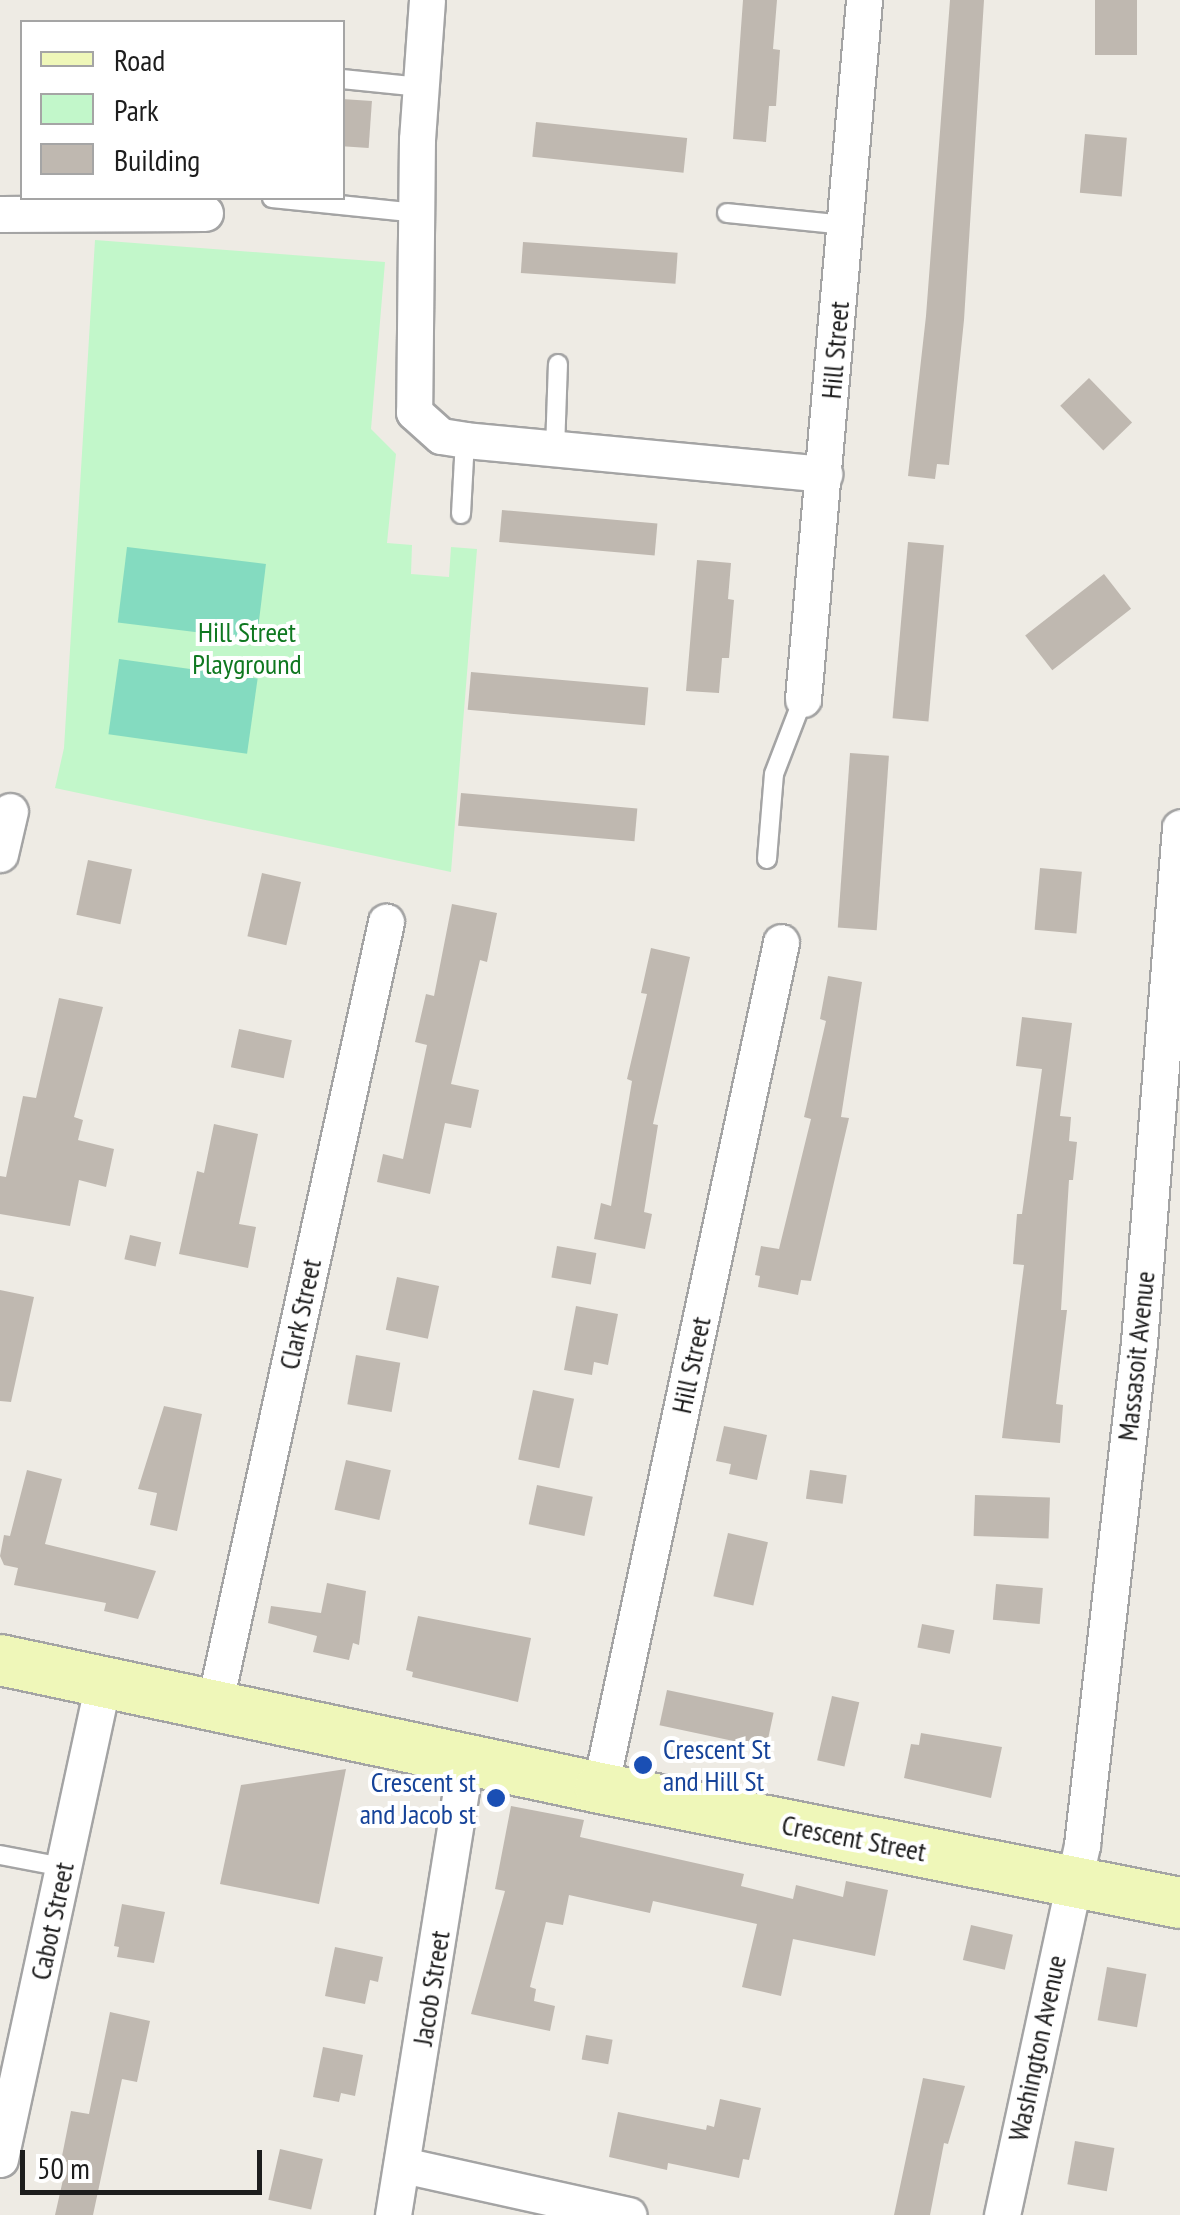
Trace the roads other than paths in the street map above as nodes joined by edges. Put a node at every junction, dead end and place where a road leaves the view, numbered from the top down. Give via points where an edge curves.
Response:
1 (427, 0) edge
2 (864, 0) edge
3 (345, 79) edge
4 (421, 87) junction
5 (291, 200) edge
6 (204, 213) dead end
7 (416, 213) junction
8 (0, 214) edge
9 (727, 214) dead end
10 (846, 225) junction
11 (558, 364) dead end
12 (465, 440) junction
13 (555, 449) junction
14 (824, 474) junction
15 (460, 514) dead end
16 (803, 699) joint
17 (10, 811) dead end
18 (1180, 828) edge
19 (0, 854) edge
20 (766, 859) dead end
21 (386, 922) dead end
22 (782, 942) dead end
23 (0, 1660) edge
24 (103, 1682) junction
25 (214, 1706) junction
26 (466, 1760) junction
27 (600, 1788) junction
28 (0, 1855) edge
29 (63, 1867) junction
30 (1073, 1882) junction
31 (1180, 1903) edge
32 (0, 2159) edge
33 (403, 2165) junction
34 (393, 2215) edge
35 (629, 2215) edge
36 (1002, 2215) edge

1 - 4 street
2 - 10 street, Hill Street
3 - 4 lane
4 - 7 street
5 - 7 lane
6 - 8 street
7 - 12 street via 414,412 442,436
9 - 10 lane
10 - 14 street, Hill Street
11 - 13 lane
12 - 13 street
12 - 15 lane
13 - 14 street
14 - 16 street, Hill Street
16 - 20 lane via 774,774
17 - 19 street
18 - 30 street, Massasoit Avenue via 1139,1342
21 - 25 street, Clark Street
22 - 27 street, Hill Street
23 - 24 main road, Crescent Street
24 - 25 main road, Crescent Street
24 - 29 street, Cabot Street
25 - 26 main road, Crescent Street
26 - 27 main road, Crescent Street
26 - 33 street, Jacob Street
27 - 30 main road, Crescent Street
28 - 29 lane
29 - 32 street, Cabot Street
30 - 31 main road, Crescent Street
30 - 36 street, Washington Avenue
33 - 34 street, Jacob Street
33 - 35 street

